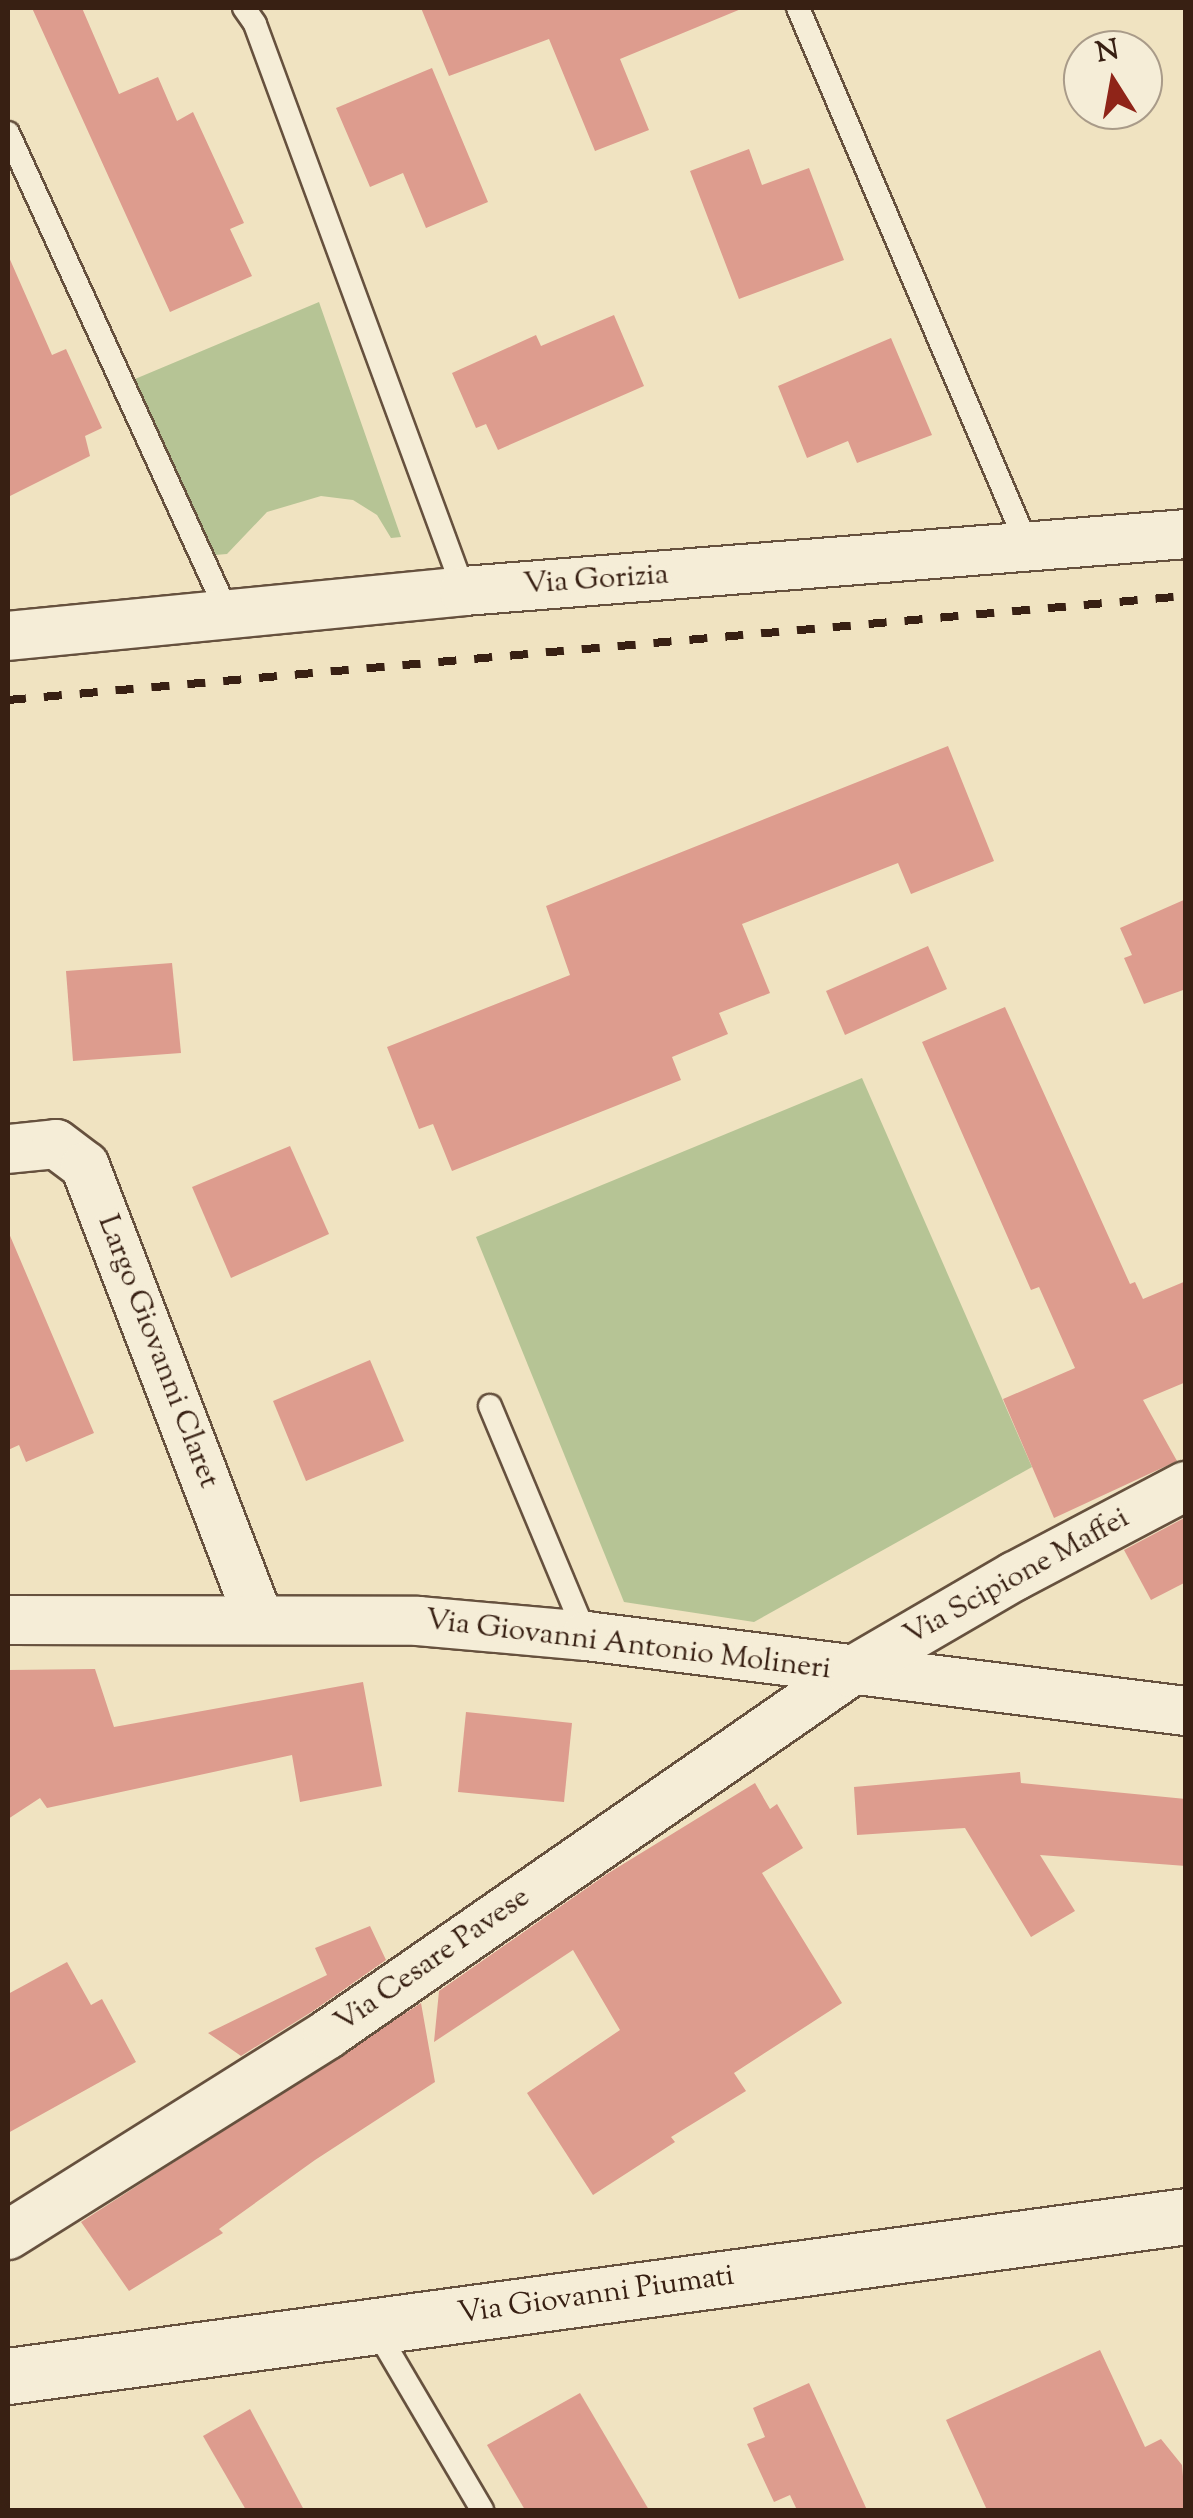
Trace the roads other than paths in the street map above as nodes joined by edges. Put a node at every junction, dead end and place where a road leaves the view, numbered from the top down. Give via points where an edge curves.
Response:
1 (244, 8) edge
2 (798, 8) edge
3 (8, 133) edge
4 (1186, 534) edge
5 (1028, 547) junction
6 (464, 591) junction
7 (228, 614) junction
8 (8, 636) edge
9 (8, 1149) edge
10 (490, 1406) dead end
11 (1186, 1486) edge
12 (259, 1618) junction
13 (8, 1620) edge
14 (586, 1636) junction
15 (850, 1672) junction
16 (1186, 1712) edge
17 (1186, 2216) edge
18 (8, 2235) edge
19 (374, 2328) junction
20 (8, 2376) edge
21 (482, 2510) edge

1 - 6 lane
2 - 5 lane
3 - 7 lane
4 - 5 street, Via Gorizia
5 - 6 street, Via Gorizia
6 - 7 street, Via Gorizia
7 - 8 street, Via Gorizia
9 - 12 street, Largo Giovanni Claret via 56,1144 85,1166
10 - 14 lane
11 - 15 street, Via Scipione Maffei
12 - 13 street, Via Giovanni Antonio Molineri
12 - 14 street, Via Giovanni Antonio Molineri via 418,1621
14 - 15 street, Via Giovanni Antonio Molineri
15 - 16 street, Via Giovanni Antonio Molineri
15 - 18 street, Via Cesare Pavese via 328,2034
17 - 19 street, Via Giovanni Piumati
19 - 20 street, Via Giovanni Piumati
19 - 21 lane

